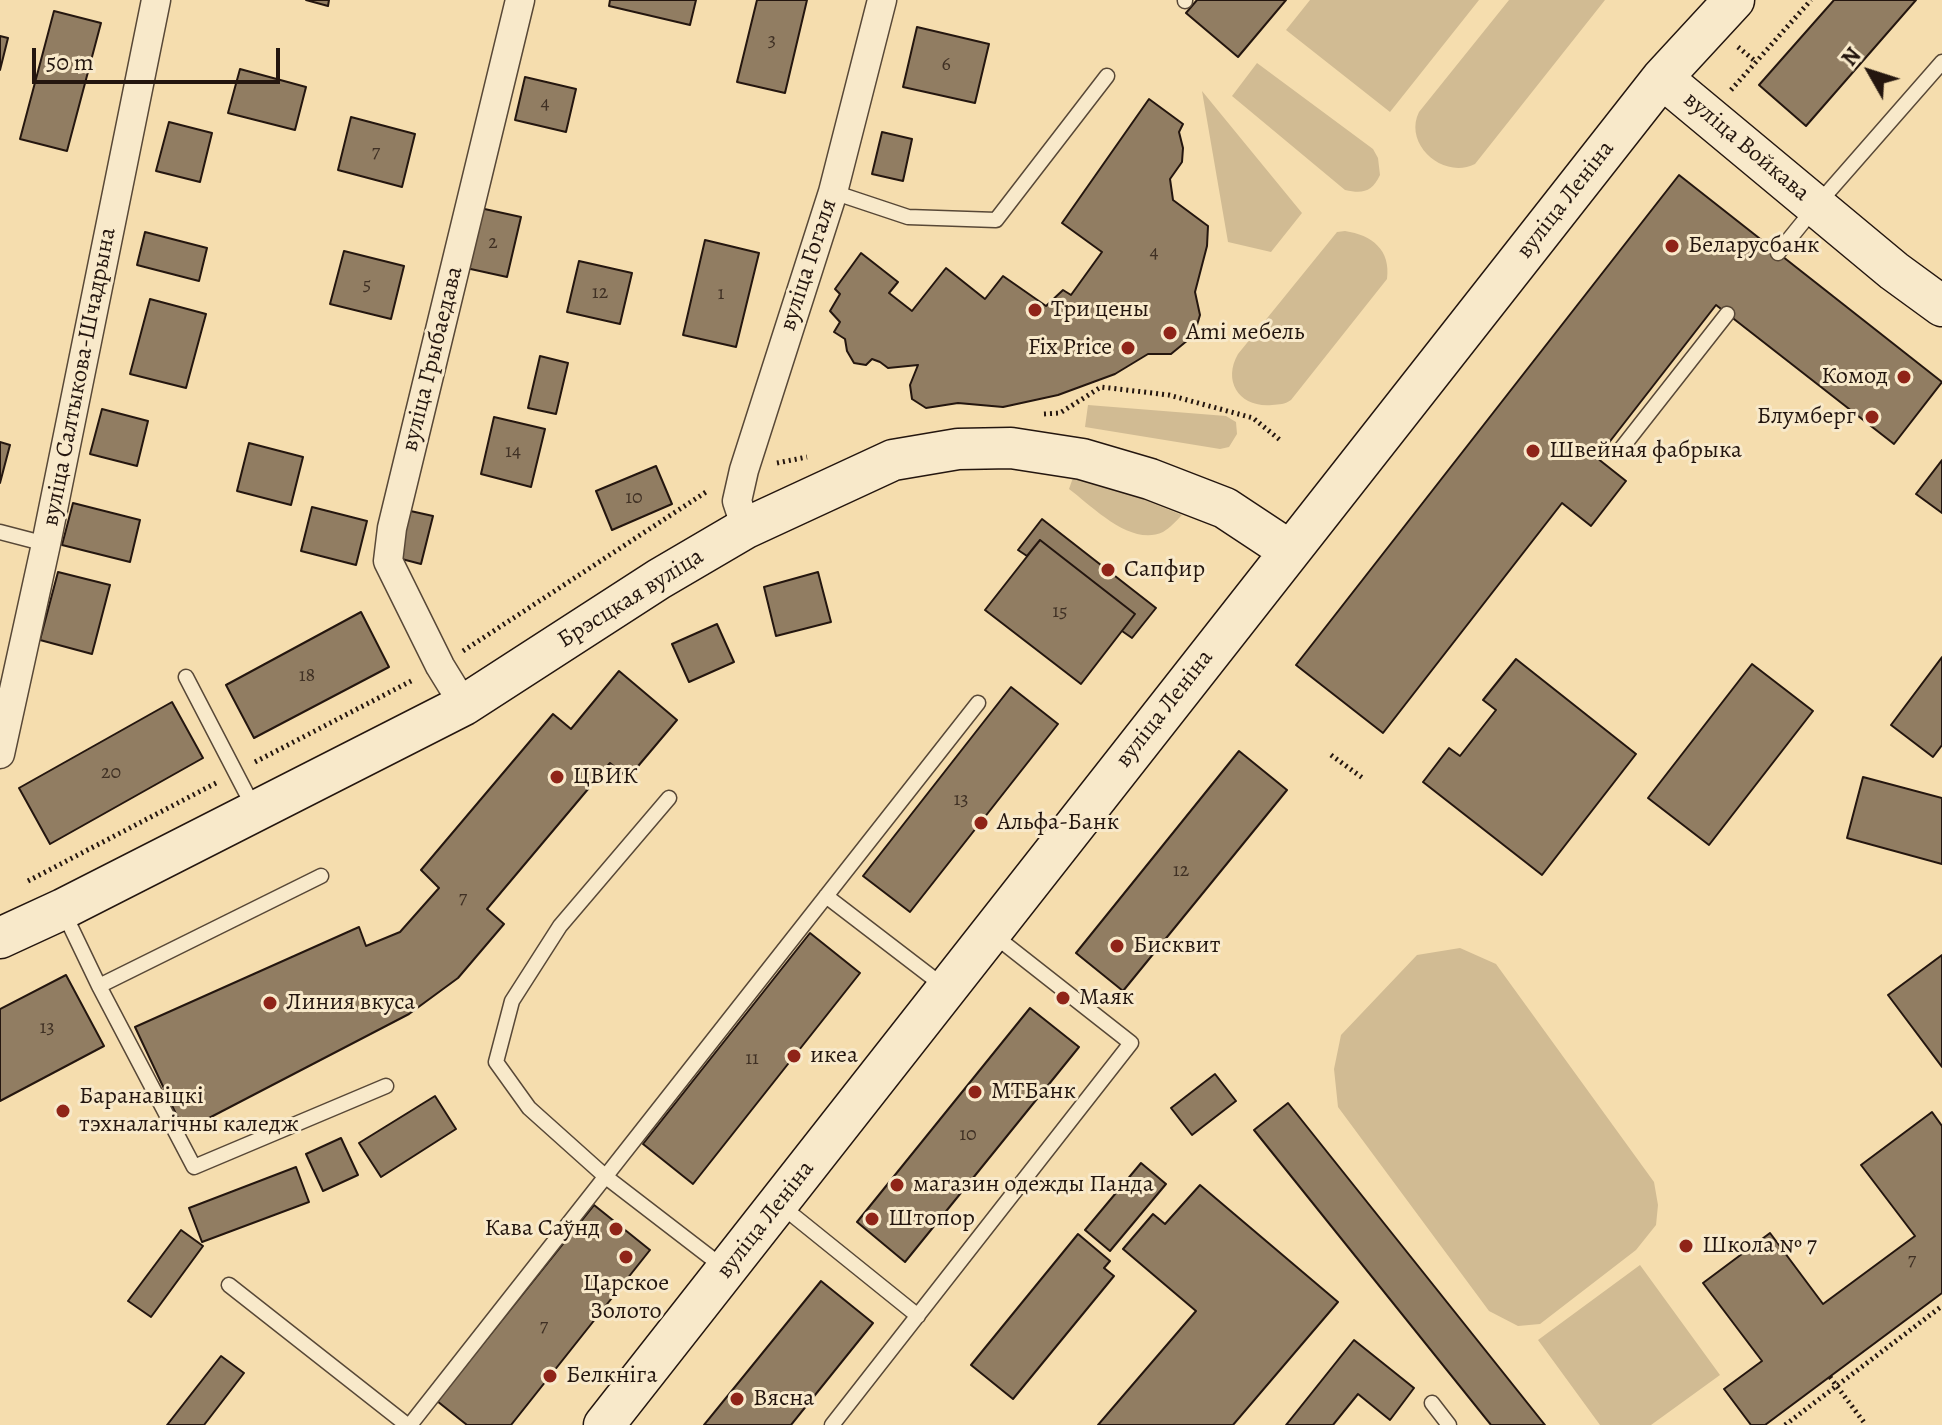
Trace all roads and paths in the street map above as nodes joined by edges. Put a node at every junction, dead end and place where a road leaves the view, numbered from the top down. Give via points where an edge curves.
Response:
1 (156, 0) edge
2 (520, 0) edge
3 (882, 0) edge
4 (1734, 0) edge
5 (1811, 0) edge
6 (1942, 62) edge
7 (1107, 76) dead end
8 (1662, 78) junction
9 (1743, 99) dead end
10 (833, 192) junction
11 (1816, 206) junction
12 (1778, 253) dead end
13 (1942, 306) edge
14 (1727, 314) dead end
15 (1621, 449) dead end
16 (746, 528) junction
17 (0, 532) edge
18 (46, 544) junction
19 (1290, 551) junction
20 (186, 677) dead end
21 (978, 703) dead end
22 (464, 705) junction
23 (0, 754) edge
24 (1331, 755) dead end
25 (1364, 779) dead end
26 (669, 798) dead end
27 (255, 811) junction
28 (321, 876) dead end
29 (826, 896) junction
30 (63, 909) junction
31 (991, 932) junction
32 (0, 938) edge
33 (99, 986) junction
34 (947, 989) junction
35 (386, 1086) dead end
36 (606, 1177) junction
37 (778, 1204) junction
38 (726, 1270) junction
39 (229, 1285) dead end
40 (1942, 1306) edge
41 (918, 1316) junction
42 (1830, 1377) dead end
43 (1837, 1386) junction
44 (1432, 1403) dead end
45 (408, 1425) edge
46 (604, 1425) edge
47 (832, 1425) edge
48 (1449, 1425) edge
49 (1785, 1425) edge
50 (1866, 1425) edge

1 - 18 street, вуліца Салтыкова-Шчадрына
2 - 22 street, вуліца Грыбаедава via 388,561
3 - 10 street, вуліца Гогаля
4 - 8 main road, вуліца Леніна
5 - 9 path via 1730,89
6 - 11 lane
7 - 10 lane via 996,220 908,217
8 - 11 main road, вуліца Войкава
8 - 19 main road, вуліца Леніна
10 - 16 street, вуліца Гогаля via 744,470 737,501
11 - 12 lane
11 - 13 main road, вуліца Войкава
14 - 15 lane
16 - 19 main road, Брэсцкая вуліца via 893,460 958,449 1011,448 1082,459 1150,479 1225,508
16 - 22 main road, Брэсцкая вуліца
17 - 18 lane
18 - 23 street, вуліца Салтыкова-Шчадрына
19 - 31 main road, вуліца Леніна
20 - 27 lane
21 - 29 lane
22 - 27 main road, Брэсцкая вуліца
24 - 25 path
26 - 36 lane via 560,926 512,1001 496,1062 529,1108
27 - 30 main road, Брэсцкая вуліца
28 - 33 lane
29 - 34 lane
29 - 36 lane
30 - 32 main road, Брэсцкая вуліца
30 - 33 lane
31 - 34 main road, вуліца Леніна
31 - 41 lane via 1131,1043
33 - 35 lane via 194,1167
34 - 37 main road, вуліца Леніна
36 - 38 lane
36 - 45 lane
37 - 38 main road, вуліца Леніна
37 - 41 lane
38 - 46 main road, вуліца Леніна
39 - 45 lane
40 - 43 path
41 - 47 lane
42 - 43 path
43 - 49 path
43 - 50 path
44 - 48 lane

